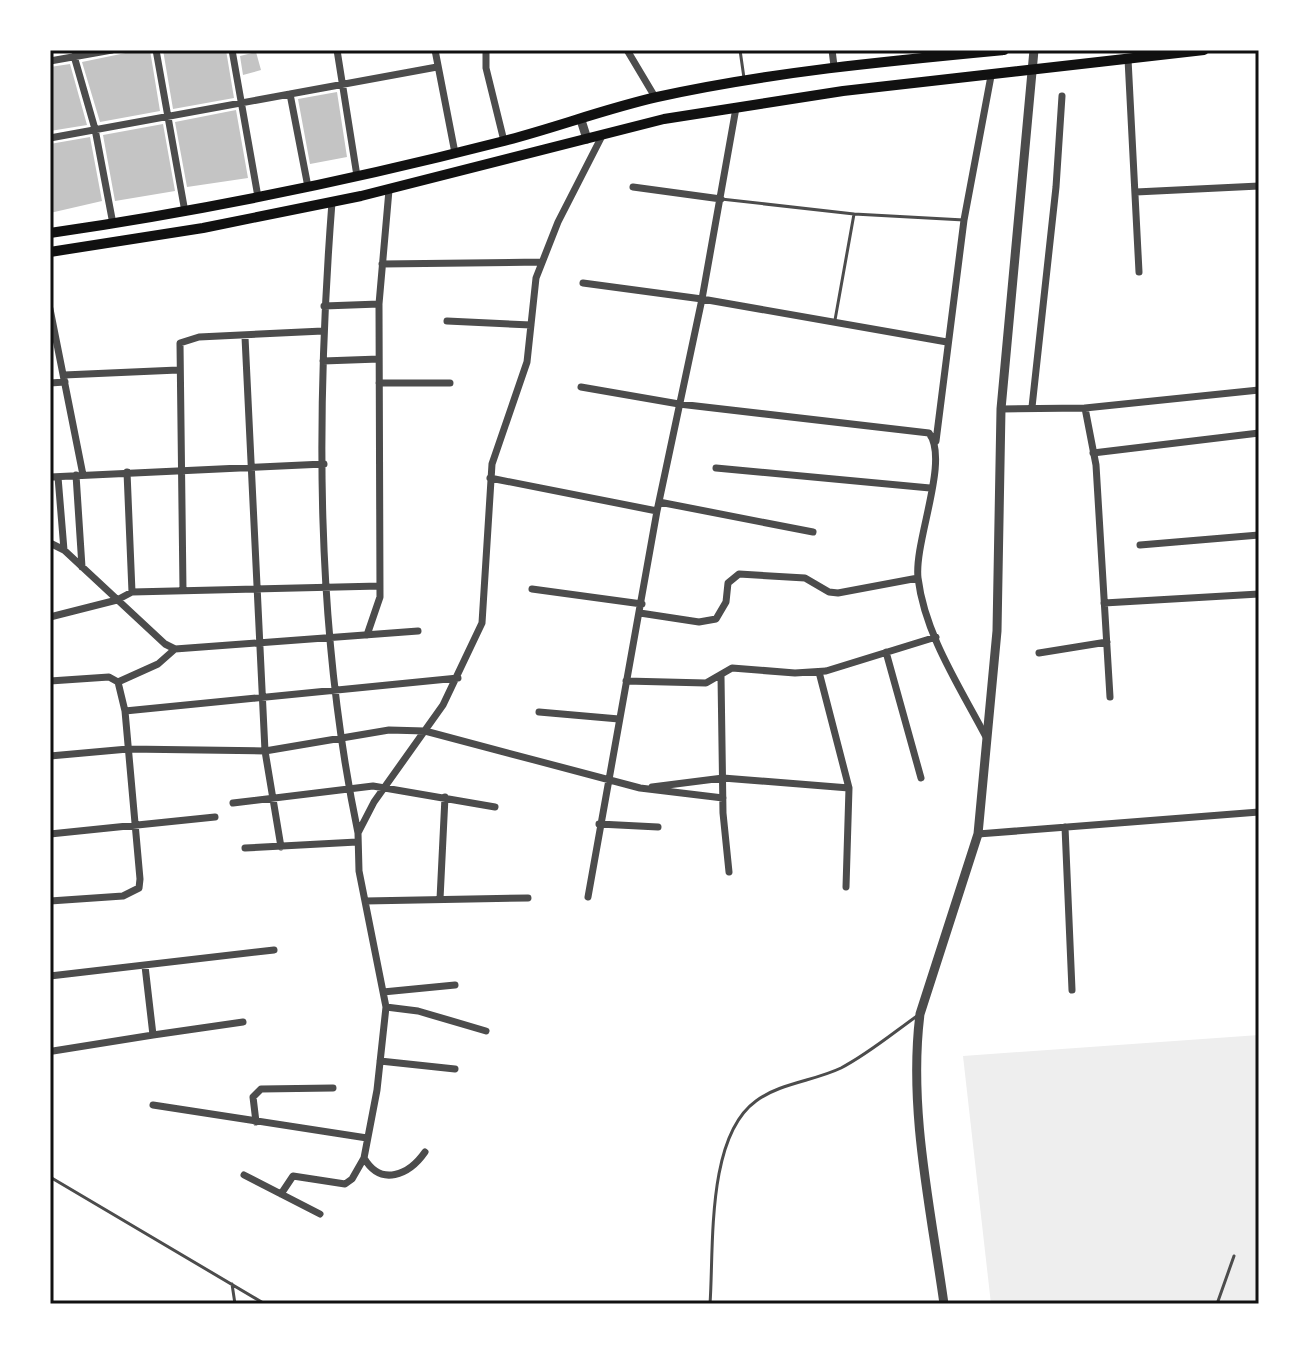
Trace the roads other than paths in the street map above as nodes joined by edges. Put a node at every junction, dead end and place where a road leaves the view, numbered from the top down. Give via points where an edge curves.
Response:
1 (112, 50) edge
2 (156, 50) edge
3 (232, 50) edge
4 (337, 50) edge
5 (435, 50) edge
6 (486, 50) edge
7 (627, 50) edge
8 (740, 50) edge
9 (832, 50) edge
10 (1004, 50) edge
11 (1034, 50) edge
12 (1204, 50) edge
13 (74, 56) junction
14 (1128, 59) junction
15 (50, 61) edge
16 (834, 66) junction
17 (437, 67) junction
18 (1032, 71) junction
19 (991, 76) junction
20 (744, 82) junction
21 (343, 85) junction
22 (290, 94) junction
23 (1062, 96) dead end
24 (655, 97) junction
25 (239, 103) junction
26 (736, 108) junction
27 (169, 115) junction
28 (581, 120) junction
29 (95, 129) junction
30 (603, 134) junction
31 (50, 138) edge
32 (587, 139) junction
33 (504, 141) junction
34 (455, 153) junction
35 (357, 176) junction
36 (1259, 186) edge
37 (308, 187) junction
38 (633, 187) dead end
39 (389, 190) junction
40 (1136, 192) junction
41 (361, 196) junction
42 (258, 197) junction
43 (721, 199) junction
44 (332, 202) junction
45 (185, 212) junction
46 (854, 214) junction
47 (964, 220) junction
48 (113, 224) junction
49 (50, 233) edge
50 (50, 252) edge
51 (541, 262) junction
52 (382, 264) junction
53 (1139, 272) dead end
54 (583, 283) dead end
55 (702, 299) junction
56 (379, 304) junction
57 (324, 306) junction
58 (50, 309) edge
59 (447, 321) dead end
60 (834, 323) junction
61 (531, 325) junction
62 (323, 331) junction
63 (245, 337) junction
64 (947, 342) junction
65 (379, 359) junction
66 (323, 361) junction
67 (178, 370) junction
68 (64, 378) junction
69 (50, 383) edge
70 (379, 383) junction
71 (450, 383) dead end
72 (581, 387) dead end
73 (1259, 390) edge
74 (679, 404) junction
75 (1032, 407) junction
76 (1085, 408) junction
77 (1001, 409) junction
78 (1259, 433) edge
79 (936, 445) junction
80 (1093, 453) junction
81 (324, 464) junction
82 (250, 466) junction
83 (716, 468) dead end
84 (181, 470) junction
85 (127, 472) junction
86 (80, 475) junction
87 (54, 477) edge
88 (490, 478) junction
89 (930, 488) junction
90 (658, 507) junction
91 (813, 532) dead end
92 (1259, 535) edge
93 (50, 543) edge
94 (1140, 545) dead end
95 (64, 550) junction
96 (82, 567) junction
97 (918, 578) junction
98 (380, 586) junction
99 (326, 587) junction
100 (255, 589) junction
101 (532, 589) dead end
102 (183, 590) junction
103 (132, 592) junction
104 (1259, 594) edge
105 (117, 600) junction
106 (1104, 603) junction
107 (641, 609) junction
108 (50, 617) edge
109 (418, 631) dead end
110 (367, 635) junction
111 (936, 637) junction
112 (328, 639) junction
113 (1107, 642) junction
114 (258, 645) junction
115 (175, 649) junction
116 (886, 652) junction
117 (1039, 653) dead end
118 (819, 672) junction
119 (721, 676) junction
120 (458, 678) junction
121 (50, 681) edge
122 (626, 681) junction
123 (118, 682) junction
124 (335, 689) junction
125 (261, 696) junction
126 (1110, 697) dead end
127 (125, 711) junction
128 (539, 712) dead end
129 (619, 719) junction
130 (425, 731) junction
131 (340, 738) junction
132 (987, 739) junction
133 (128, 749) junction
134 (265, 751) junction
135 (50, 756) edge
136 (723, 778) junction
137 (921, 778) dead end
138 (606, 779) junction
139 (386, 786) junction
140 (640, 788) junction
141 (849, 788) junction
142 (349, 789) junction
143 (445, 797) junction
144 (271, 798) junction
145 (723, 798) junction
146 (233, 803) dead end
147 (495, 807) dead end
148 (1259, 812) edge
149 (215, 817) dead end
150 (599, 824) junction
151 (136, 825) junction
152 (658, 827) dead end
153 (1065, 827) junction
154 (358, 833) junction
155 (50, 834) edge
156 (978, 834) junction
157 (357, 842) junction
158 (281, 847) junction
159 (245, 848) dead end
160 (729, 872) dead end
161 (846, 887) dead end
162 (588, 897) dead end
163 (528, 898) dead end
164 (440, 899) junction
165 (50, 901) edge
166 (365, 901) junction
167 (274, 950) dead end
168 (145, 966) junction
169 (50, 976) edge
170 (455, 985) dead end
171 (1072, 990) dead end
172 (383, 992) junction
173 (386, 1007) junction
174 (920, 1014) junction
175 (243, 1022) dead end
176 (486, 1031) dead end
177 (153, 1035) junction
178 (53, 1051) dead end
179 (380, 1061) junction
180 (455, 1069) dead end
181 (333, 1088) dead end
182 (153, 1105) dead end
183 (256, 1122) junction
184 (367, 1138) junction
185 (425, 1152) dead end
186 (364, 1158) junction
187 (244, 1175) dead end
188 (50, 1177) edge
189 (281, 1194) junction
190 (320, 1214) dead end
191 (1234, 1256) dead end
192 (232, 1284) junction
193 (235, 1304) edge
194 (265, 1304) edge
195 (710, 1304) edge
196 (944, 1304) edge
197 (1217, 1304) edge

1 - 13 street
2 - 27 street
3 - 25 street
4 - 21 street
5 - 17 street
6 - 33 street
7 - 24 street
8 - 20 lane
9 - 16 street
10 - 16 main road
11 - 18 street
12 - 14 main road
13 - 15 street
13 - 29 street
14 - 18 main road
14 - 40 street
16 - 20 main road
17 - 21 street
17 - 34 street
18 - 19 main road
18 - 77 street
19 - 26 main road
19 - 47 street
20 - 24 main road
21 - 22 street
21 - 35 street
22 - 25 street
22 - 37 street
23 - 75 street
24 - 28 main road
25 - 27 street
25 - 42 street
26 - 30 main road
26 - 43 street
27 - 29 street
27 - 45 street
28 - 32 street
28 - 33 main road
29 - 31 street
29 - 48 street
30 - 32 main road
30 - 51 street
32 - 39 main road
33 - 34 main road
34 - 35 main road
35 - 37 main road
35 - 41 street
36 - 40 street
37 - 42 main road
38 - 43 street
39 - 41 main road
39 - 52 street
40 - 53 street
41 - 44 main road
42 - 45 main road
43 - 46 lane
43 - 55 street
44 - 50 main road
44 - 57 street
45 - 48 main road
46 - 47 lane
46 - 60 lane
47 - 64 street
48 - 49 main road
51 - 52 street
51 - 61 street
52 - 56 street
54 - 55 street
55 - 60 street
55 - 74 street
56 - 57 street
56 - 65 street
57 - 62 street
58 - 68 street
59 - 61 street
60 - 64 street
61 - 88 street via 523,377
62 - 63 street
62 - 66 street
63 - 67 street via 188,338 180,343
63 - 82 street
64 - 79 street
65 - 66 street
65 - 70 street
66 - 81 street
67 - 68 street
67 - 84 street
68 - 69 street
68 - 86 street
70 - 71 street
70 - 98 street
72 - 74 street
73 - 76 street
74 - 79 street via 922,429
74 - 90 street
75 - 76 street
75 - 77 street
76 - 80 street
77 - 132 street via 997,631
78 - 80 street
79 - 89 street
80 - 106 street
81 - 82 street
81 - 99 street
82 - 84 street
82 - 100 street
83 - 89 street
84 - 85 street
84 - 102 street
85 - 86 street
85 - 103 street
86 - 87 street
86 - 96 street
87 - 95 street
88 - 90 street
88 - 120 street via 482,623
89 - 97 street
90 - 91 street
90 - 107 street
92 - 94 street
93 - 95 street
95 - 96 street
96 - 105 street
97 - 107 street via 838,593 805,578 739,574 728,583 726,602 716,619 699,622
97 - 111 street
98 - 99 street
98 - 110 street via 379,608
99 - 100 street
99 - 112 street
100 - 102 street
100 - 114 street
101 - 107 street
102 - 103 street
103 - 105 street
104 - 106 street
105 - 108 street
105 - 115 street
106 - 113 street
107 - 122 street
109 - 110 street
110 - 112 street
111 - 116 street
111 - 132 street
112 - 114 street
112 - 124 street
113 - 117 street
113 - 126 street
114 - 115 street
114 - 125 street
115 - 123 street via 158,664
116 - 118 street
116 - 137 street
118 - 119 street via 740,667
118 - 141 street
119 - 122 street via 706,683
119 - 136 street
120 - 124 street
120 - 130 street
121 - 123 street via 109,677
122 - 129 street
123 - 127 street
124 - 125 street
124 - 131 street
125 - 127 street
125 - 134 street
127 - 133 street
128 - 129 street
129 - 138 street
130 - 131 street
130 - 138 street
130 - 139 street
131 - 134 street
131 - 142 street
132 - 156 street
133 - 134 street
133 - 135 street
133 - 151 street
134 - 144 street
136 - 140 street
136 - 141 street
136 - 145 street
138 - 140 street
138 - 150 street
139 - 142 street
139 - 143 street
139 - 154 street
140 - 145 street
141 - 161 street
142 - 144 street
142 - 154 street
143 - 147 street
143 - 164 street
144 - 146 street
144 - 158 street
145 - 160 street
148 - 153 street
149 - 151 street
150 - 152 street
150 - 162 street
151 - 155 street
151 - 165 street via 139,888 123,896
153 - 156 street
153 - 171 street
154 - 157 street
156 - 174 street
157 - 158 street
157 - 166 street
158 - 159 street
163 - 164 street
164 - 166 street
166 - 172 street
167 - 168 street
168 - 169 street
168 - 177 street
170 - 172 street
172 - 173 street
173 - 176 street
173 - 179 street
174 - 195 lane via 845,1066 772,1092 741,1116 725,1144 719,1176
174 - 196 street via 917,1076
175 - 177 street
177 - 178 street
179 - 180 street
179 - 184 street
181 - 183 street via 261,1089 253,1097
182 - 183 street
183 - 184 street
184 - 186 street
185 - 186 street via 408,1172 396,1176
186 - 189 street via 345,1184 293,1176
187 - 189 street
188 - 192 lane
189 - 190 street
191 - 197 lane
192 - 193 lane
192 - 194 lane

